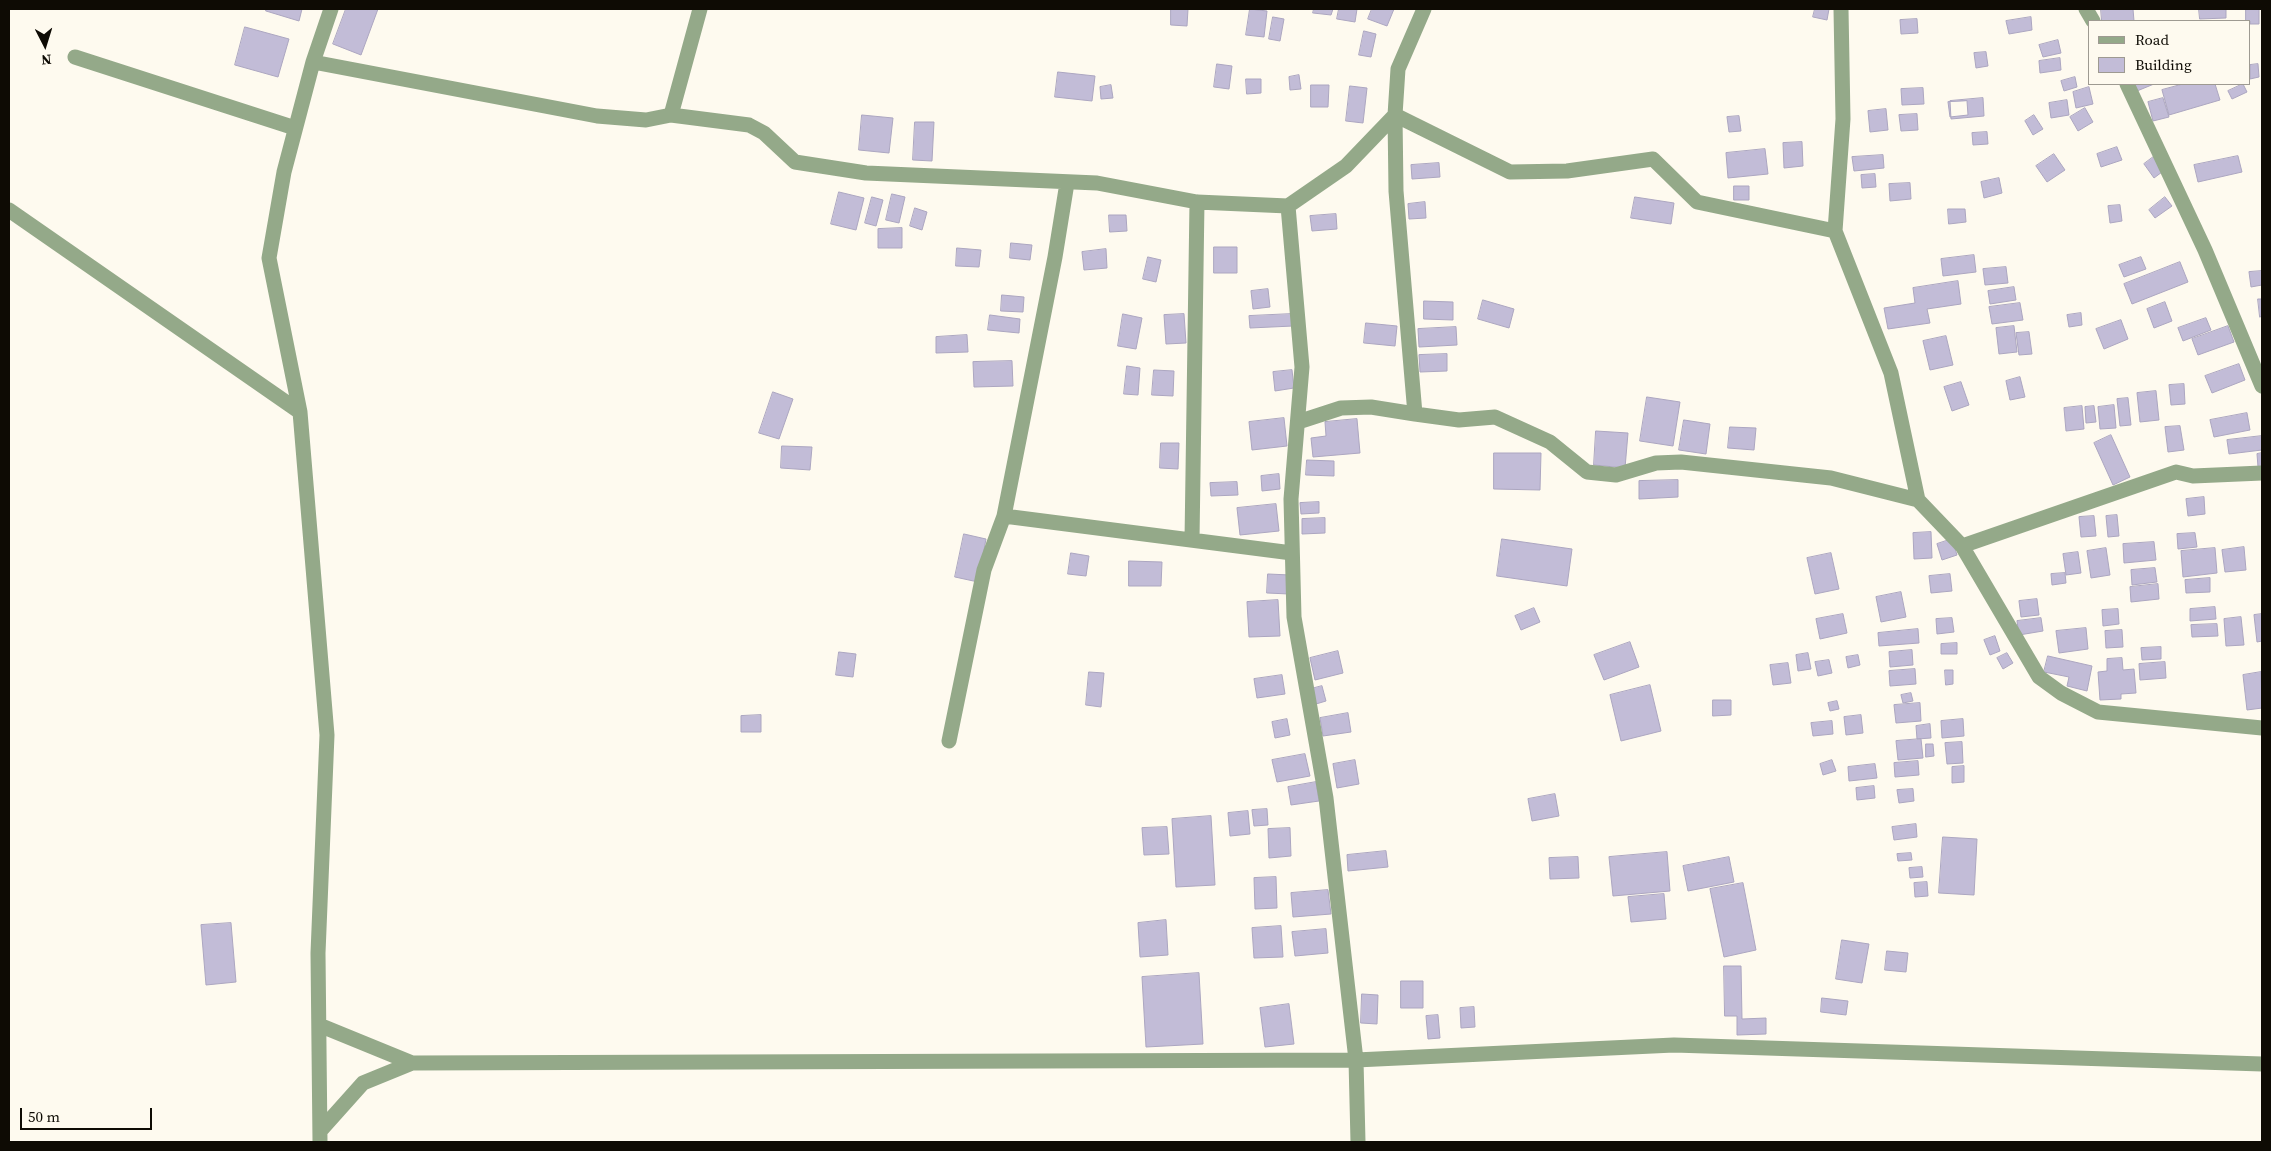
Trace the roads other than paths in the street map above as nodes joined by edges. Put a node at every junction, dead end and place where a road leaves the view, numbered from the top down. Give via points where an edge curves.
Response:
1 (331, 9) edge
2 (700, 9) edge
3 (1424, 9) edge
4 (1841, 9) edge
5 (2086, 9) edge
6 (2092, 20) edge
7 (75, 57) dead end
8 (313, 62) junction
9 (2127, 85) edge
10 (671, 115) junction
11 (1395, 115) junction
12 (295, 128) junction
13 (1066, 182) junction
14 (1197, 202) junction
15 (1288, 206) junction
16 (9, 210) edge
17 (1836, 231) junction
18 (2262, 386) edge
19 (300, 412) junction
20 (1415, 414) junction
21 (1298, 422) junction
22 (2262, 473) edge
23 (1918, 500) junction
24 (1004, 516) junction
25 (1192, 540) junction
26 (1962, 546) junction
27 (1292, 553) junction
28 (2262, 728) edge
29 (949, 741) dead end
30 (319, 1025) junction
31 (1356, 1060) junction
32 (412, 1064) junction
33 (2262, 1064) edge
34 (320, 1136) edge
35 (1358, 1142) edge

1 - 8 street
2 - 10 street
3 - 11 street via 1398,69
4 - 17 street via 1843,119
5 - 6 street
7 - 12 street
8 - 10 street via 597,116 646,120
8 - 12 street
9 - 18 street via 2205,250
10 - 13 street via 749,125 764,133 795,162 866,173
11 - 15 street via 1346,166
11 - 17 street via 1510,172 1567,171 1653,159 1697,202
11 - 20 street via 1396,191
12 - 19 street via 269,258
13 - 14 street via 1097,182
13 - 24 street via 1055,256
14 - 15 street
14 - 25 street
15 - 21 street via 1302,367
16 - 19 street
17 - 23 street via 1891,373
19 - 30 street via 327,736 318,953
20 - 21 street via 1371,407 1341,408
20 - 23 street via 1459,420 1495,417 1550,442 1587,472 1616,475 1656,463 1681,462 1831,478
21 - 27 street via 1291,499
22 - 26 street via 2193,476 2176,472
23 - 26 street
24 - 25 street
24 - 29 street via 984,570
25 - 27 street
26 - 28 street via 2039,677 2061,693 2098,712
27 - 31 street via 1294,617 1326,798
30 - 32 street
30 - 34 street
31 - 32 street
31 - 33 street via 1674,1045
31 - 35 street
32 - 34 street via 363,1083

